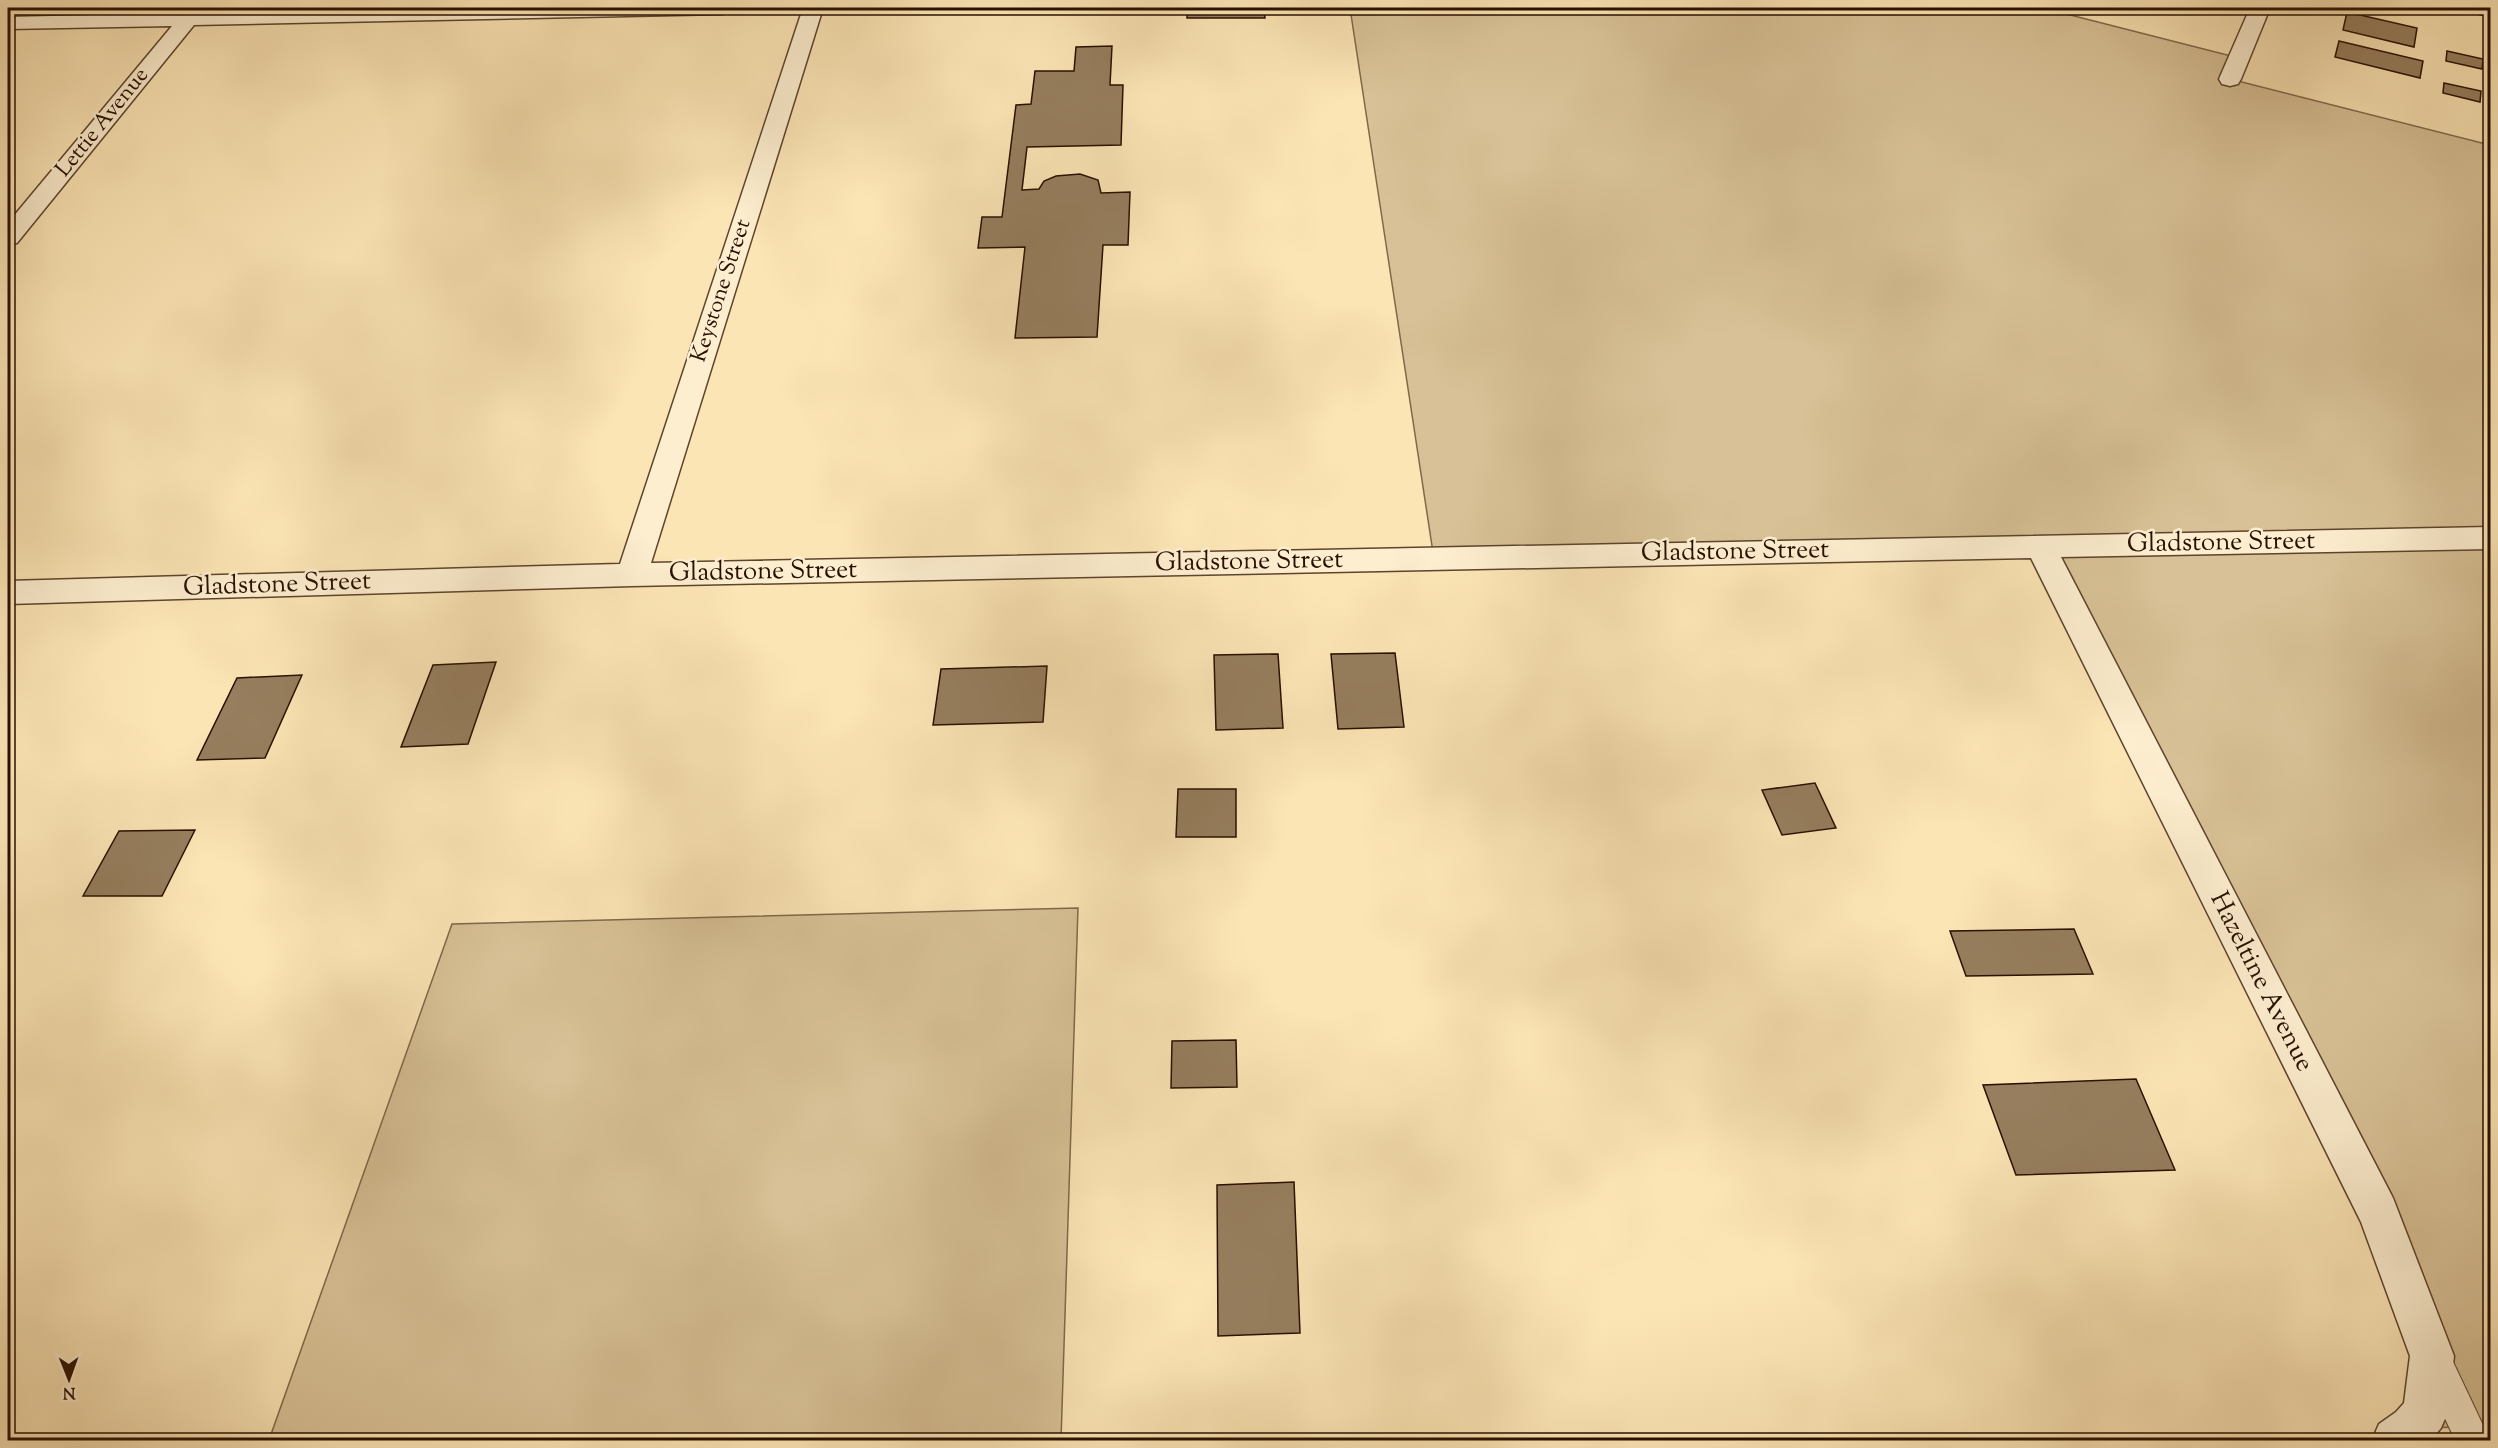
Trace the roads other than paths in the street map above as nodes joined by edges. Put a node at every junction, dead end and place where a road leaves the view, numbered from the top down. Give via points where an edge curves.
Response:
1 (723, 8) edge
2 (813, 8) edge
3 (2260, 8) edge
4 (193, 13) edge
5 (8, 23) edge
6 (2230, 79) dead end
7 (8, 238) edge
8 (2490, 538) edge
9 (2040, 546) junction
10 (632, 575) junction
11 (8, 593) edge
12 (2432, 1356) junction
13 (2404, 1434) edge
14 (2474, 1440) edge

1 - 4 street
2 - 10 street, Keystone Street
3 - 6 street
4 - 5 street
4 - 7 street, Lettie Avenue
8 - 9 street, Gladstone Street
9 - 10 street, Gladstone Street
9 - 12 street, Hazeltine Avenue via 2378,1213
10 - 11 street, Gladstone Street
12 - 13 street, Hazeltine Avenue via 2425,1412
12 - 14 lane

